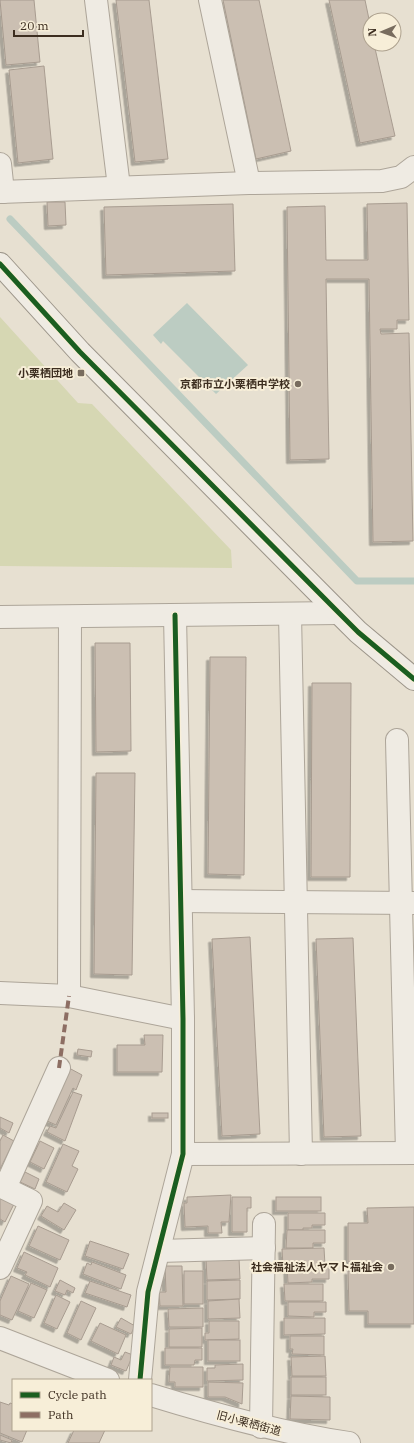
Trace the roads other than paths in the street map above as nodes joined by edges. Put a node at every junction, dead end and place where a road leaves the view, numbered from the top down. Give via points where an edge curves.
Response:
1 (96, 0) edge
2 (210, 0) edge
3 (0, 164) edge
4 (414, 167) edge
5 (248, 183) junction
6 (119, 187) junction
7 (1, 189) edge
8 (0, 264) edge
9 (339, 613) junction
10 (290, 614) junction
11 (175, 615) junction
12 (70, 616) junction
13 (0, 617) edge
14 (414, 679) edge
15 (397, 740) dead end
16 (181, 902) junction
17 (296, 902) junction
18 (407, 903) edge
19 (0, 993) edge
20 (69, 996) junction
21 (183, 1019) junction
22 (59, 1068) dead end
23 (411, 1153) edge
24 (183, 1154) junction
25 (301, 1154) junction
26 (2, 1187) edge
27 (264, 1224) dead end
28 (264, 1248) junction
29 (160, 1251) junction
30 (0, 1268) edge
31 (0, 1338) edge
32 (105, 1379) edge
33 (140, 1379) edge
34 (152, 1395) edge
35 (261, 1427) junction
36 (349, 1443) edge

1 - 6 street
2 - 5 street
3 - 7 street
4 - 5 street via 401,176 382,181
5 - 6 street
6 - 7 street
8 - 9 street via 80,352
9 - 10 street
9 - 14 street
10 - 11 street
10 - 17 street
11 - 12 street
11 - 16 street
12 - 13 street
12 - 20 street
15 - 18 street
16 - 17 street
16 - 21 street
17 - 18 street
17 - 25 street
18 - 23 street
19 - 20 street
20 - 21 street
21 - 24 street
22 - 26 street
23 - 25 street
24 - 25 street
24 - 29 street
26 - 30 street via 31,1201
27 - 28 street
28 - 29 street
28 - 35 street
29 - 33 street via 148,1292
31 - 32 street
34 - 35 street, 旧小栗栖街道
35 - 36 street, 旧小栗栖街道

